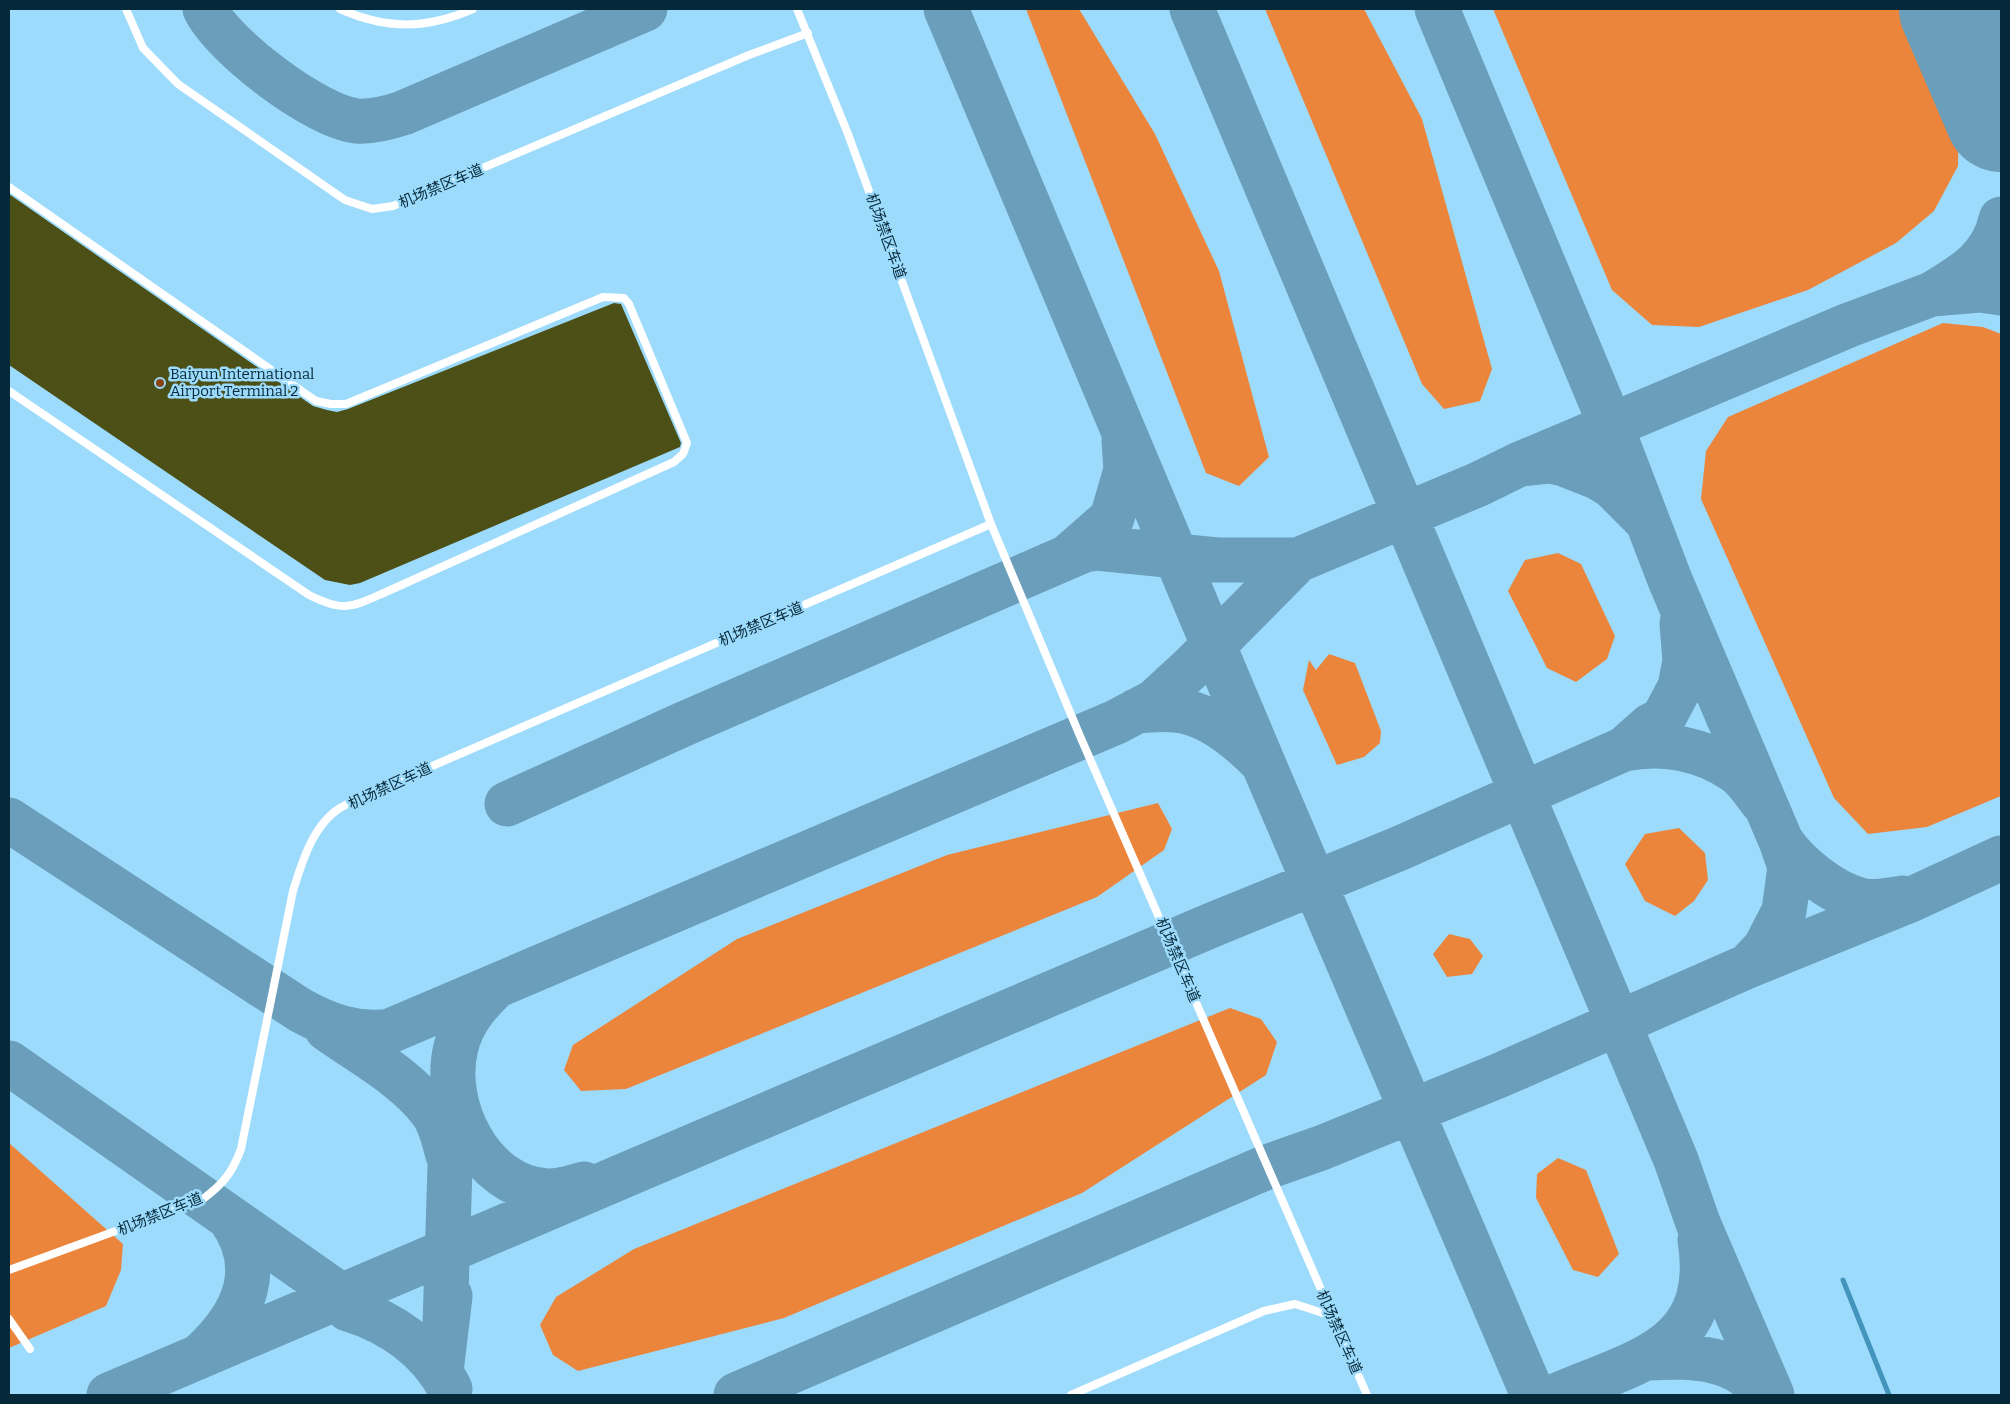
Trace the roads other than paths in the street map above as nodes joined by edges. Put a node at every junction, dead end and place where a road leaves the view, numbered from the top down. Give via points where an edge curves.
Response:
1 (126, 9) edge
2 (340, 9) edge
3 (473, 9) edge
4 (797, 9) edge
5 (808, 33) junction
6 (9, 187) edge
7 (9, 390) edge
8 (991, 524) junction
9 (9, 1270) edge
10 (1332, 1316) junction
11 (9, 1319) edge
12 (30, 1349) dead end
13 (1071, 1395) edge
14 (1367, 1395) edge

1 - 5 lane, 机场禁区车道 via 143,48 178,84 345,200 372,209 393,206
2 - 3 lane via 400,25 448,20
4 - 5 lane, 机场禁区车道
5 - 8 lane, 机场禁区车道
6 - 7 lane via 316,401 331,404 346,404 603,297 624,298 687,443 683,454 674,462 386,592 347,606 331,606 309,595
8 - 9 lane, 机场禁区车道 via 338,809 305,853 293,891 234,1170 203,1199
8 - 10 lane, 机场禁区车道
10 - 13 lane via 1294,1304 1264,1310
10 - 14 lane, 机场禁区车道
11 - 12 lane

